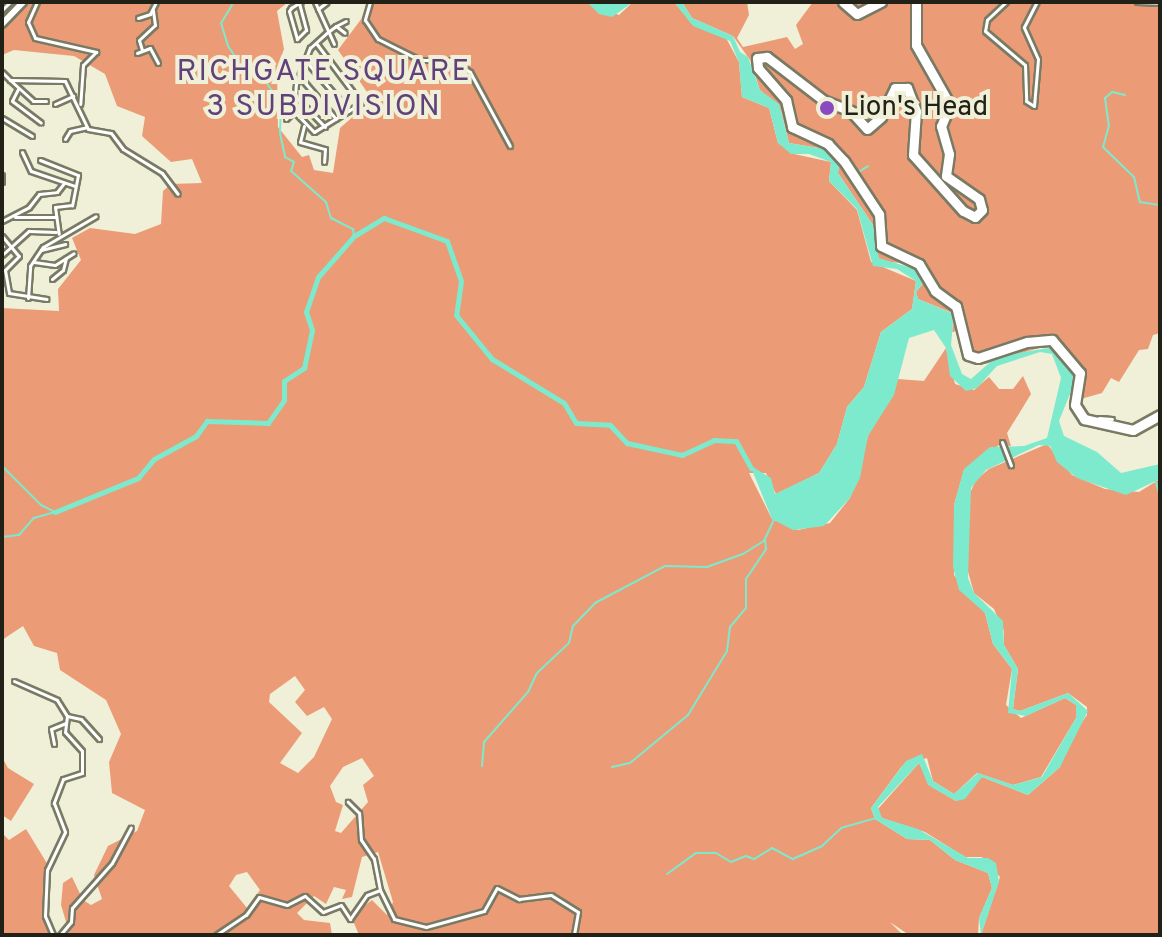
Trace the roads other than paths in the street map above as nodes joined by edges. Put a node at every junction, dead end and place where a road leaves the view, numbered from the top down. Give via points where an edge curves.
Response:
1 (10, 2) edge
2 (23, 2) edge
3 (37, 2) edge
4 (156, 2) edge
5 (300, 2) edge
6 (315, 2) edge
7 (327, 2) edge
8 (370, 2) edge
9 (843, 2) edge
10 (881, 2) edge
11 (916, 2) edge
12 (1006, 2) edge
13 (1037, 2) edge
14 (1137, 2) edge
15 (1160, 3) edge
16 (318, 9) junction
17 (2, 10) edge
18 (153, 10) junction
19 (138, 18) dead end
20 (346, 21) dead end
21 (2, 24) edge
22 (336, 26) junction
23 (328, 32) junction
24 (345, 33) dead end
25 (316, 43) junction
26 (334, 44) dead end
27 (305, 60) junction
28 (158, 63) dead end
29 (2, 72) edge
30 (300, 77) junction
31 (10, 80) junction
32 (18, 89) junction
33 (74, 96) junction
34 (82, 96) junction
35 (295, 96) junction
36 (46, 101) dead end
37 (35, 102) junction
38 (55, 104) dead end
39 (79, 105) junction
40 (294, 111) junction
41 (349, 111) junction
42 (28, 113) junction
43 (2, 118) edge
44 (286, 119) dead end
45 (336, 119) junction
46 (41, 123) dead end
47 (304, 126) junction
48 (87, 127) junction
49 (325, 127) junction
50 (292, 134) dead end
51 (298, 135) junction
52 (32, 136) dead end
53 (65, 139) dead end
54 (510, 146) dead end
55 (22, 152) dead end
56 (40, 160) dead end
57 (324, 162) dead end
58 (2, 175) edge
59 (2, 182) edge
60 (64, 183) junction
61 (75, 186) junction
62 (178, 194) dead end
63 (96, 216) dead end
64 (9, 217) junction
65 (55, 217) junction
66 (2, 221) edge
67 (58, 233) junction
68 (2, 236) edge
69 (65, 244) dead end
70 (13, 247) junction
71 (41, 250) junction
72 (74, 253) dead end
73 (2, 255) edge
74 (66, 258) junction
75 (33, 262) junction
76 (52, 279) dead end
77 (28, 298) junction
78 (47, 299) dead end
79 (1080, 415) junction
80 (1160, 415) edge
81 (1112, 419) dead end
82 (1002, 442) dead end
83 (1011, 465) dead end
84 (14, 681) dead end
85 (67, 716) junction
86 (66, 723) junction
87 (99, 739) dead end
88 (54, 744) dead end
89 (348, 802) dead end
90 (131, 828) dead end
91 (380, 890) junction
92 (53, 935) edge
93 (60, 935) edge
94 (216, 935) edge
95 (574, 935) edge

1 - 17 street
2 - 21 main road
3 - 34 street via 28,22 35,38 96,52 83,65
4 - 18 street
5 - 5 street via 306,30 297,39 289,11
6 - 16 street
7 - 16 street
8 - 54 street via 365,20 378,39 420,60 452,60 470,72
9 - 10 highway via 860,14
11 - 79 highway via 916,45 950,105 941,126 949,154 946,176 976,195 981,213 968,215 913,155 916,111 907,88 894,89 881,117 867,129 851,111 823,100 759,56 758,68 786,100 792,127 828,144 852,174 881,217 881,246 919,264 935,291 956,306 967,354 978,358 1038,339 1057,343 1080,373 1075,405
12 - 13 street via 987,20 985,31 1025,65 1026,101 1034,106 1038,59 1024,27
14 - 15 street
16 - 23 street
18 - 19 street
18 - 28 street via 156,22 141,35 140,52 151,48
20 - 22 street
22 - 23 street
22 - 24 street
23 - 25 street
23 - 26 street
25 - 27 street
25 - 41 street via 361,103
27 - 30 street
27 - 41 street
29 - 31 street
30 - 35 street
30 - 45 street
31 - 32 street
31 - 33 street via 65,81
32 - 37 street
32 - 42 street via 12,100
33 - 34 street
33 - 38 street
33 - 39 street
34 - 39 street
35 - 40 street
35 - 49 street
36 - 37 street
37 - 42 street
39 - 48 street
40 - 44 street
40 - 47 street
41 - 45 street
42 - 46 street
43 - 52 street
45 - 49 street
47 - 49 street via 314,132
47 - 51 street
48 - 53 street via 70,131
48 - 62 street via 111,133 123,149 162,173
50 - 51 street
51 - 57 street via 305,146 325,149
55 - 60 street via 31,171
56 - 61 street via 76,173
58 - 59 street
60 - 61 street
60 - 64 street
61 - 65 street via 72,205 57,204
63 - 67 street
64 - 65 street
64 - 66 street
65 - 67 street
67 - 70 street via 29,231
67 - 71 street
68 - 70 street
69 - 71 street
70 - 73 street
70 - 77 street via 19,259 5,273 9,293
71 - 75 street
72 - 74 street
74 - 75 street via 51,265
74 - 76 street via 64,269
75 - 77 street
77 - 78 street
79 - 80 highway via 1128,430 1141,429
79 - 81 street
82 - 83 street
84 - 85 street via 56,700
85 - 86 street
85 - 87 street via 81,719
86 - 88 street via 51,729
86 - 92 street via 65,732 82,751 84,767 80,776 63,779 54,803 65,832 47,866 44,914
89 - 91 street via 360,815 361,840 374,859
90 - 93 street via 112,863 72,908 71,922
91 - 94 street via 367,895 350,919 341,905 323,912 305,896 287,905 259,897 246,915
91 - 95 street via 394,919 418,927 478,914 488,908 497,888 519,899 551,895 578,912

